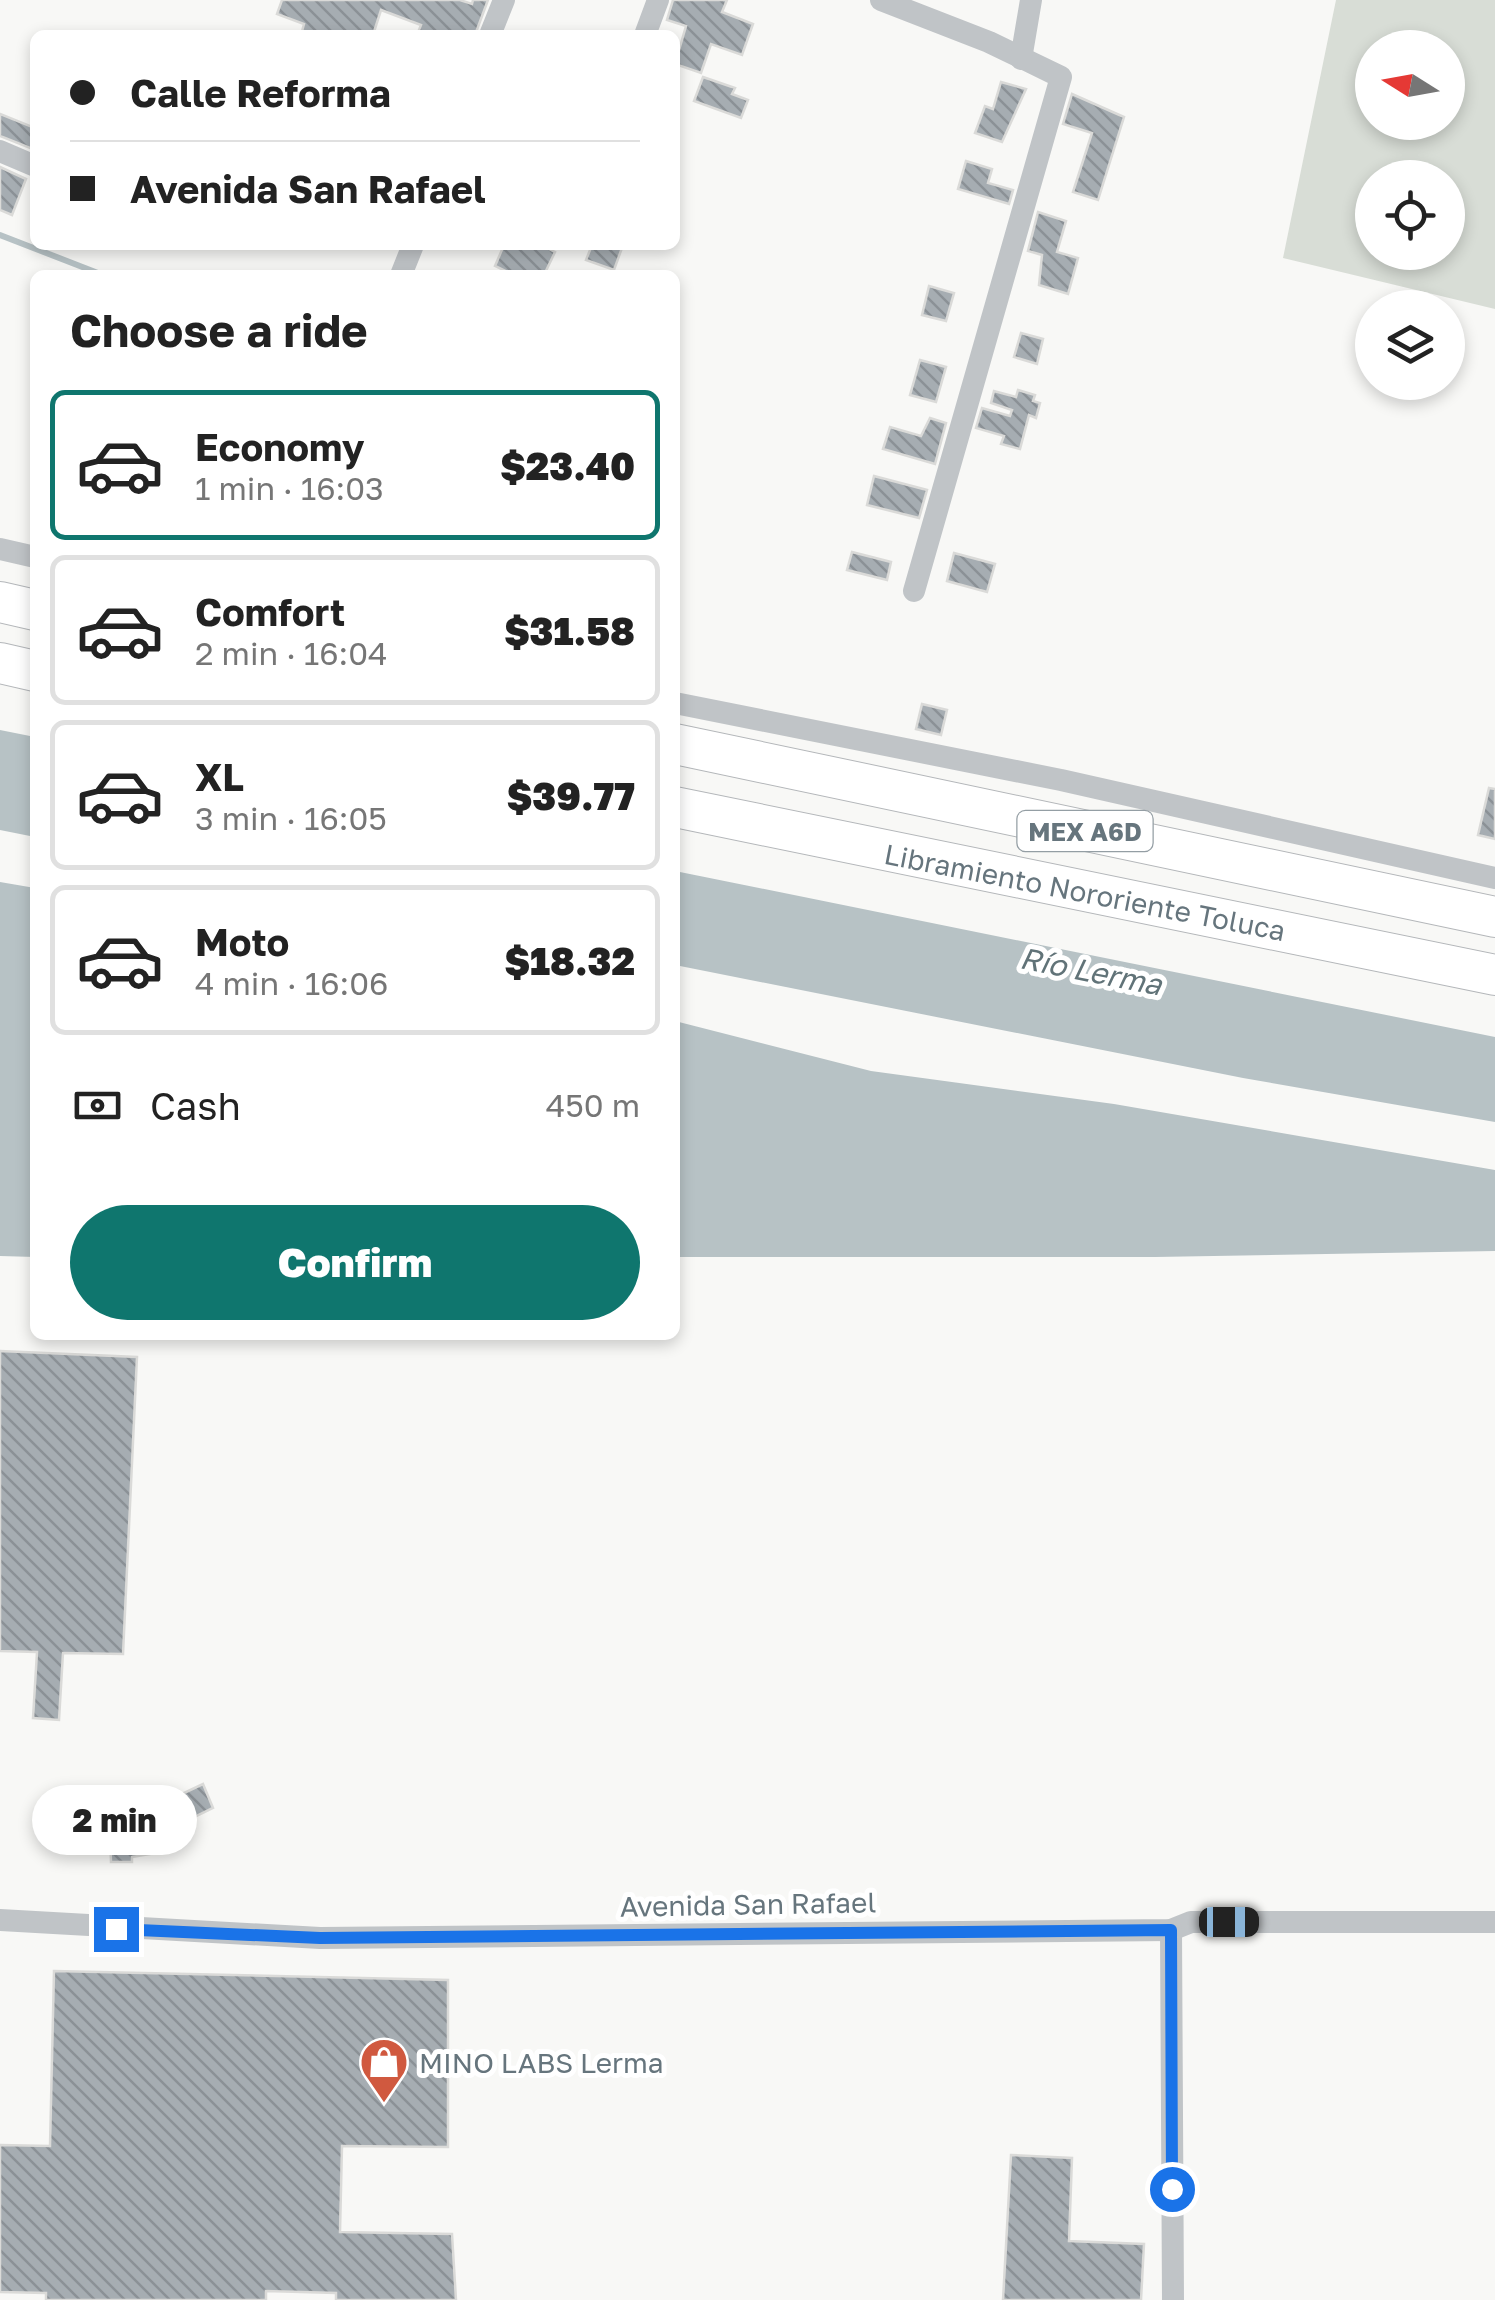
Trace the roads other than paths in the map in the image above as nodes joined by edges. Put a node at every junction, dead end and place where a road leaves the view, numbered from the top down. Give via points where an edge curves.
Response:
1 (504, 0) edge
2 (658, 0) edge
3 (881, 0) edge
4 (1031, 0) edge
5 (492, 30) edge
6 (648, 30) edge
7 (1020, 59) junction
8 (0, 151) edge
9 (30, 164) edge
10 (0, 550) edge
11 (30, 557) edge
12 (914, 591) dead end
13 (0, 602) edge
14 (30, 609) edge
15 (0, 663) edge
16 (30, 669) edge
17 (680, 705) edge
18 (680, 745) edge
19 (680, 808) edge
20 (1495, 878) edge
21 (1495, 917) edge
22 (1495, 975) edge
23 (0, 1920) edge
24 (1495, 1922) edge
25 (1171, 1930) junction
26 (1173, 2300) edge

1 - 5 street
2 - 6 street
3 - 7 street
4 - 7 street
7 - 12 street via 1061,77
8 - 9 street
10 - 11 street
13 - 14 highway
15 - 16 highway
17 - 20 street via 1060,780
18 - 21 highway, Libramiento Nororiente Toluca / MEX A6D
19 - 22 highway, Libramiento Nororiente Toluca / MEX A6D
23 - 25 street, Avenida San Rafael via 320,1938
24 - 25 street, Avenida San Rafael via 1191,1922
25 - 26 street

